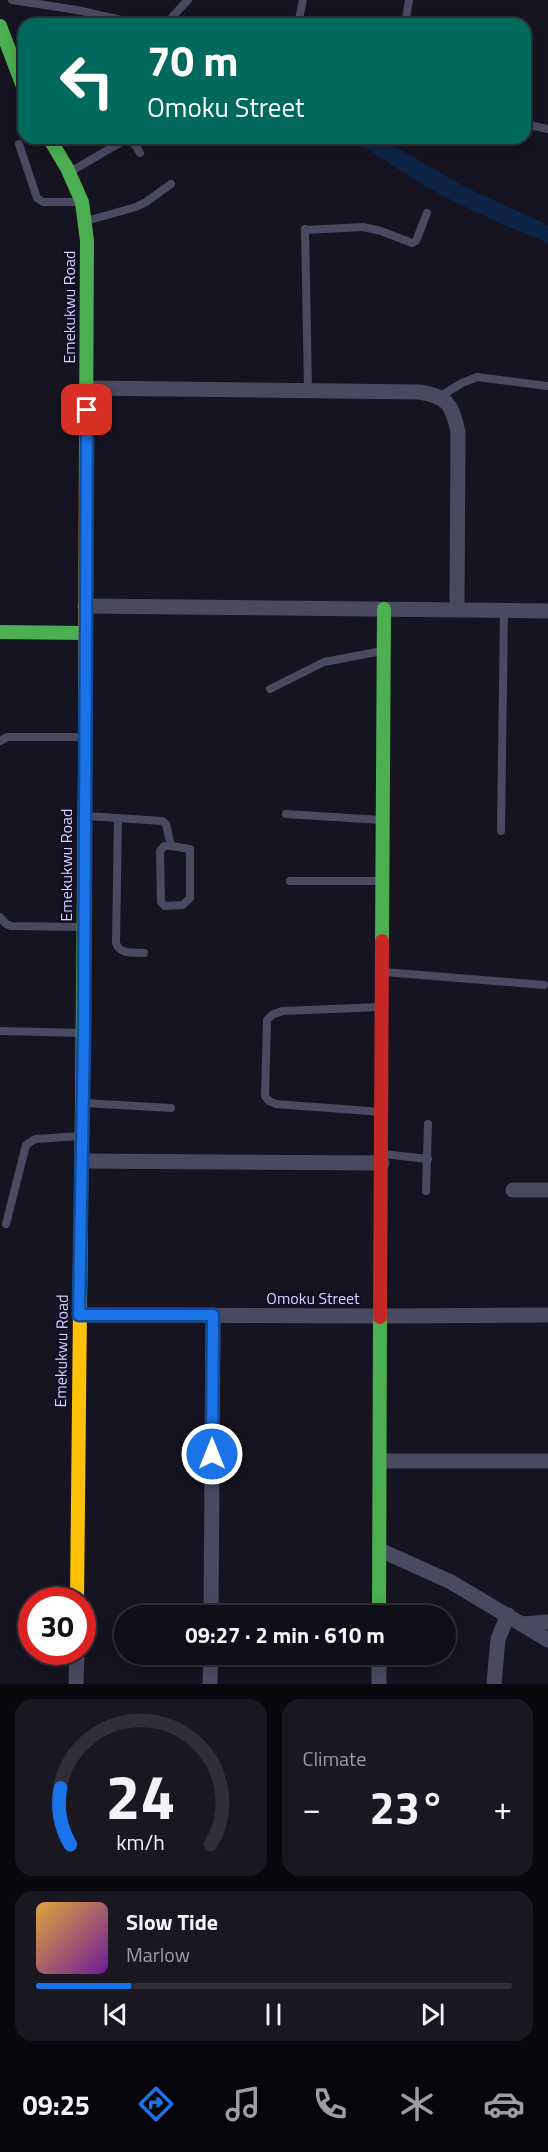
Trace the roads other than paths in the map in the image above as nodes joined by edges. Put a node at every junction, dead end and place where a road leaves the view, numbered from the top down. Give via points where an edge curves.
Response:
1 (12, 0) edge
2 (188, 0) edge
3 (303, 0) edge
4 (409, 0) edge
5 (112, 18) edge
6 (172, 18) edge
7 (299, 18) edge
8 (406, 18) edge
9 (0, 26) edge
10 (18, 74) edge
11 (531, 125) edge
12 (548, 129) edge
13 (19, 144) dead end
14 (53, 144) edge
15 (118, 144) edge
16 (134, 144) edge
17 (140, 153) dead end
18 (69, 172) junction
19 (171, 184) dead end
20 (82, 202) junction
21 (427, 213) dead end
22 (84, 221) junction
23 (548, 386) edge
24 (87, 388) junction
25 (308, 390) junction
26 (440, 397) junction
27 (85, 606) junction
28 (384, 609) junction
29 (457, 610) junction
30 (504, 611) junction
31 (548, 611) edge
32 (0, 632) edge
33 (84, 633) junction
34 (384, 651) junction
35 (270, 689) dead end
36 (84, 737) junction
37 (0, 741) edge
38 (286, 814) dead end
39 (84, 815) junction
40 (118, 818) junction
41 (383, 820) junction
42 (501, 831) dead end
43 (171, 846) junction
44 (290, 881) dead end
45 (383, 881) junction
46 (0, 917) edge
47 (83, 927) junction
48 (144, 953) dead end
49 (382, 972) junction
50 (544, 985) dead end
51 (382, 1007) junction
52 (0, 1031) edge
53 (84, 1033) junction
54 (83, 1103) junction
55 (171, 1108) dead end
56 (382, 1112) junction
57 (428, 1124) dead end
58 (82, 1136) junction
59 (382, 1159) junction
60 (428, 1159) junction
61 (82, 1161) junction
62 (513, 1190) dead end
63 (548, 1190) edge
64 (426, 1191) dead end
65 (6, 1224) dead end
66 (79, 1315) junction
67 (213, 1315) junction
68 (548, 1315) edge
69 (381, 1316) junction
70 (380, 1461) junction
71 (548, 1461) edge
72 (380, 1550) junction
73 (77, 1587) edge
74 (211, 1605) edge
75 (379, 1605) edge
76 (508, 1615) junction
77 (548, 1622) edge
78 (522, 1624) junction
79 (548, 1640) edge
80 (77, 1665) edge
81 (211, 1665) edge
82 (379, 1665) edge
83 (76, 1684) edge
84 (210, 1684) edge
85 (379, 1684) edge
86 (494, 1684) edge

1 - 5 lane
2 - 6 lane
3 - 7 lane
4 - 8 lane
9 - 10 street
11 - 12 lane
13 - 20 lane via 37,198 43,202
14 - 18 street, Emekukwu Road
15 - 18 lane
16 - 17 lane
18 - 20 street, Emekukwu Road
19 - 22 lane via 136,207
20 - 22 street, Emekukwu Road
21 - 25 lane via 412,243 363,227 305,229
22 - 24 street, Emekukwu Road
23 - 26 lane via 477,377
24 - 25 street
24 - 27 street, Emekukwu Road
25 - 26 street via 419,392
26 - 29 street via 449,403 458,432
27 - 28 street
27 - 33 street, Emekukwu Road
28 - 29 street
28 - 34 street
29 - 30 street
30 - 31 street
30 - 42 lane
32 - 33 street
33 - 36 street, Emekukwu Road
34 - 35 lane via 324,662
34 - 41 street
36 - 37 lane via 7,737
36 - 39 street, Emekukwu Road
38 - 41 lane
39 - 40 lane
39 - 47 street, Emekukwu Road
40 - 43 lane via 162,821
40 - 48 lane via 116,943 123,952
41 - 45 street
43 - 43 lane via 190,849 190,898 183,905 165,906 161,902 160,851
44 - 45 lane
45 - 49 street
46 - 47 lane via 11,926
47 - 53 street, Emekukwu Road
49 - 50 lane
49 - 51 street
51 - 56 street
51 - 56 lane via 282,1011 272,1015 267,1020 265,1096 276,1104
52 - 53 lane
53 - 54 street, Emekukwu Road
54 - 55 lane
54 - 58 street, Emekukwu Road
56 - 59 street
57 - 60 lane
58 - 61 street, Emekukwu Road
58 - 65 lane via 35,1139 26,1145
59 - 60 lane
59 - 61 street
59 - 69 street
60 - 64 lane
61 - 66 street, Emekukwu Road
62 - 63 street
66 - 67 street, Omoku Street
66 - 73 street, Emekukwu Road
67 - 69 street, Omoku Street
67 - 74 street
68 - 69 street, Omoku Street
69 - 70 street
70 - 71 street
70 - 72 street
72 - 75 street
72 - 76 street via 451,1582
76 - 78 street
76 - 86 street via 498,1639
77 - 78 street
78 - 79 street
80 - 83 street
81 - 84 street
82 - 85 street

